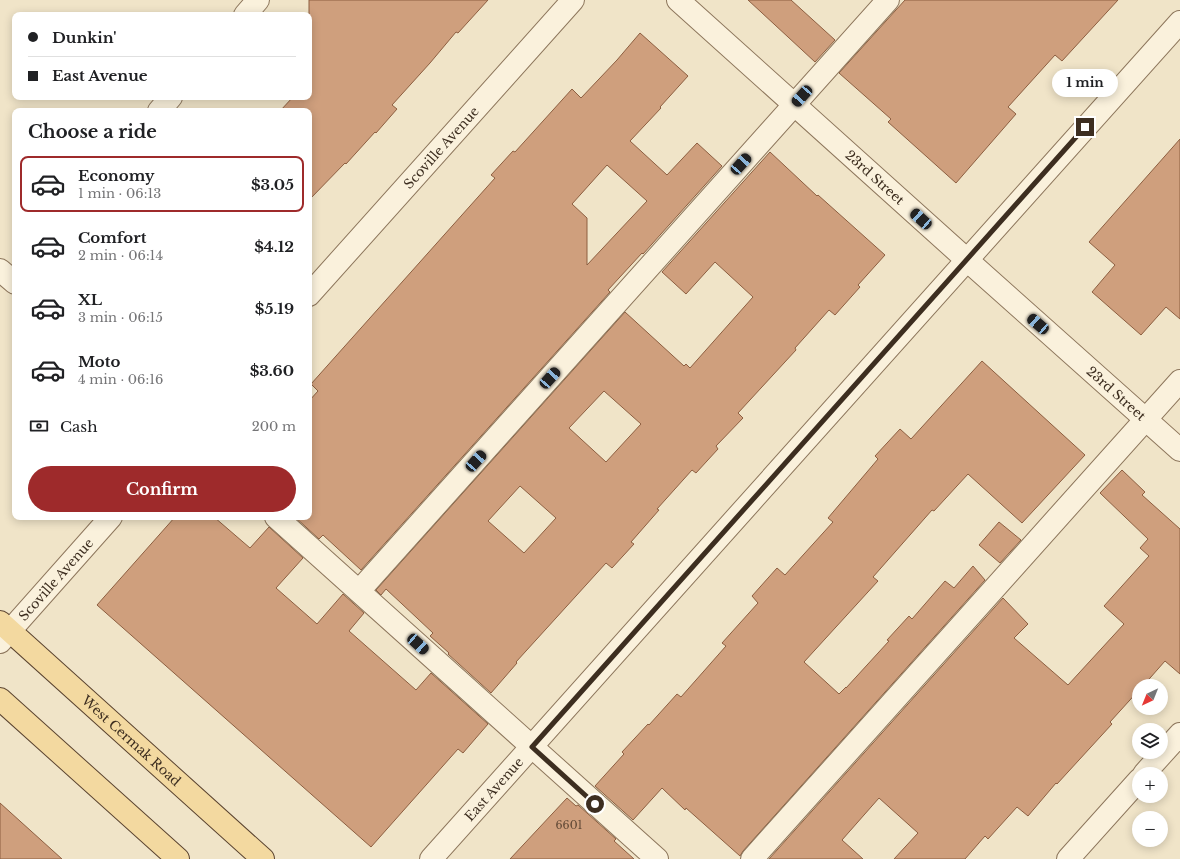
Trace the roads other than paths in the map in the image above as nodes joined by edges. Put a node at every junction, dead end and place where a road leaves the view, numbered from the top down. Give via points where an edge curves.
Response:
1 (258, 0) edge
2 (573, 0) edge
3 (678, 0) edge
4 (888, 0) edge
5 (248, 12) edge
6 (1180, 22) edge
7 (168, 100) edge
8 (794, 105) junction
9 (161, 108) edge
10 (966, 260) junction
11 (312, 292) edge
12 (1180, 381) edge
13 (1145, 419) junction
14 (1180, 450) edge
15 (108, 520) edge
16 (279, 520) edge
17 (359, 592) junction
18 (3, 632) edge
19 (0, 699) edge
20 (1180, 734) edge
21 (532, 747) junction
22 (1150, 767) edge
23 (1132, 788) edge
24 (178, 859) edge
25 (263, 859) edge
26 (431, 859) edge
27 (657, 859) edge
28 (752, 859) edge
29 (1068, 859) edge

1 - 5 street
2 - 11 street, Scoville Avenue
3 - 8 street, 23rd Street
4 - 8 street
6 - 10 street, East Avenue
7 - 9 street
8 - 10 street, 23rd Street
8 - 17 street
10 - 13 street, 23rd Street
10 - 21 street, East Avenue
12 - 13 street
13 - 14 street, 23rd Street
13 - 28 street
15 - 18 street, Scoville Avenue
16 - 17 street
17 - 21 street
18 - 25 main road, West Cermak Road
19 - 24 main road
20 - 22 street
21 - 26 street, East Avenue
21 - 27 street
23 - 29 street

